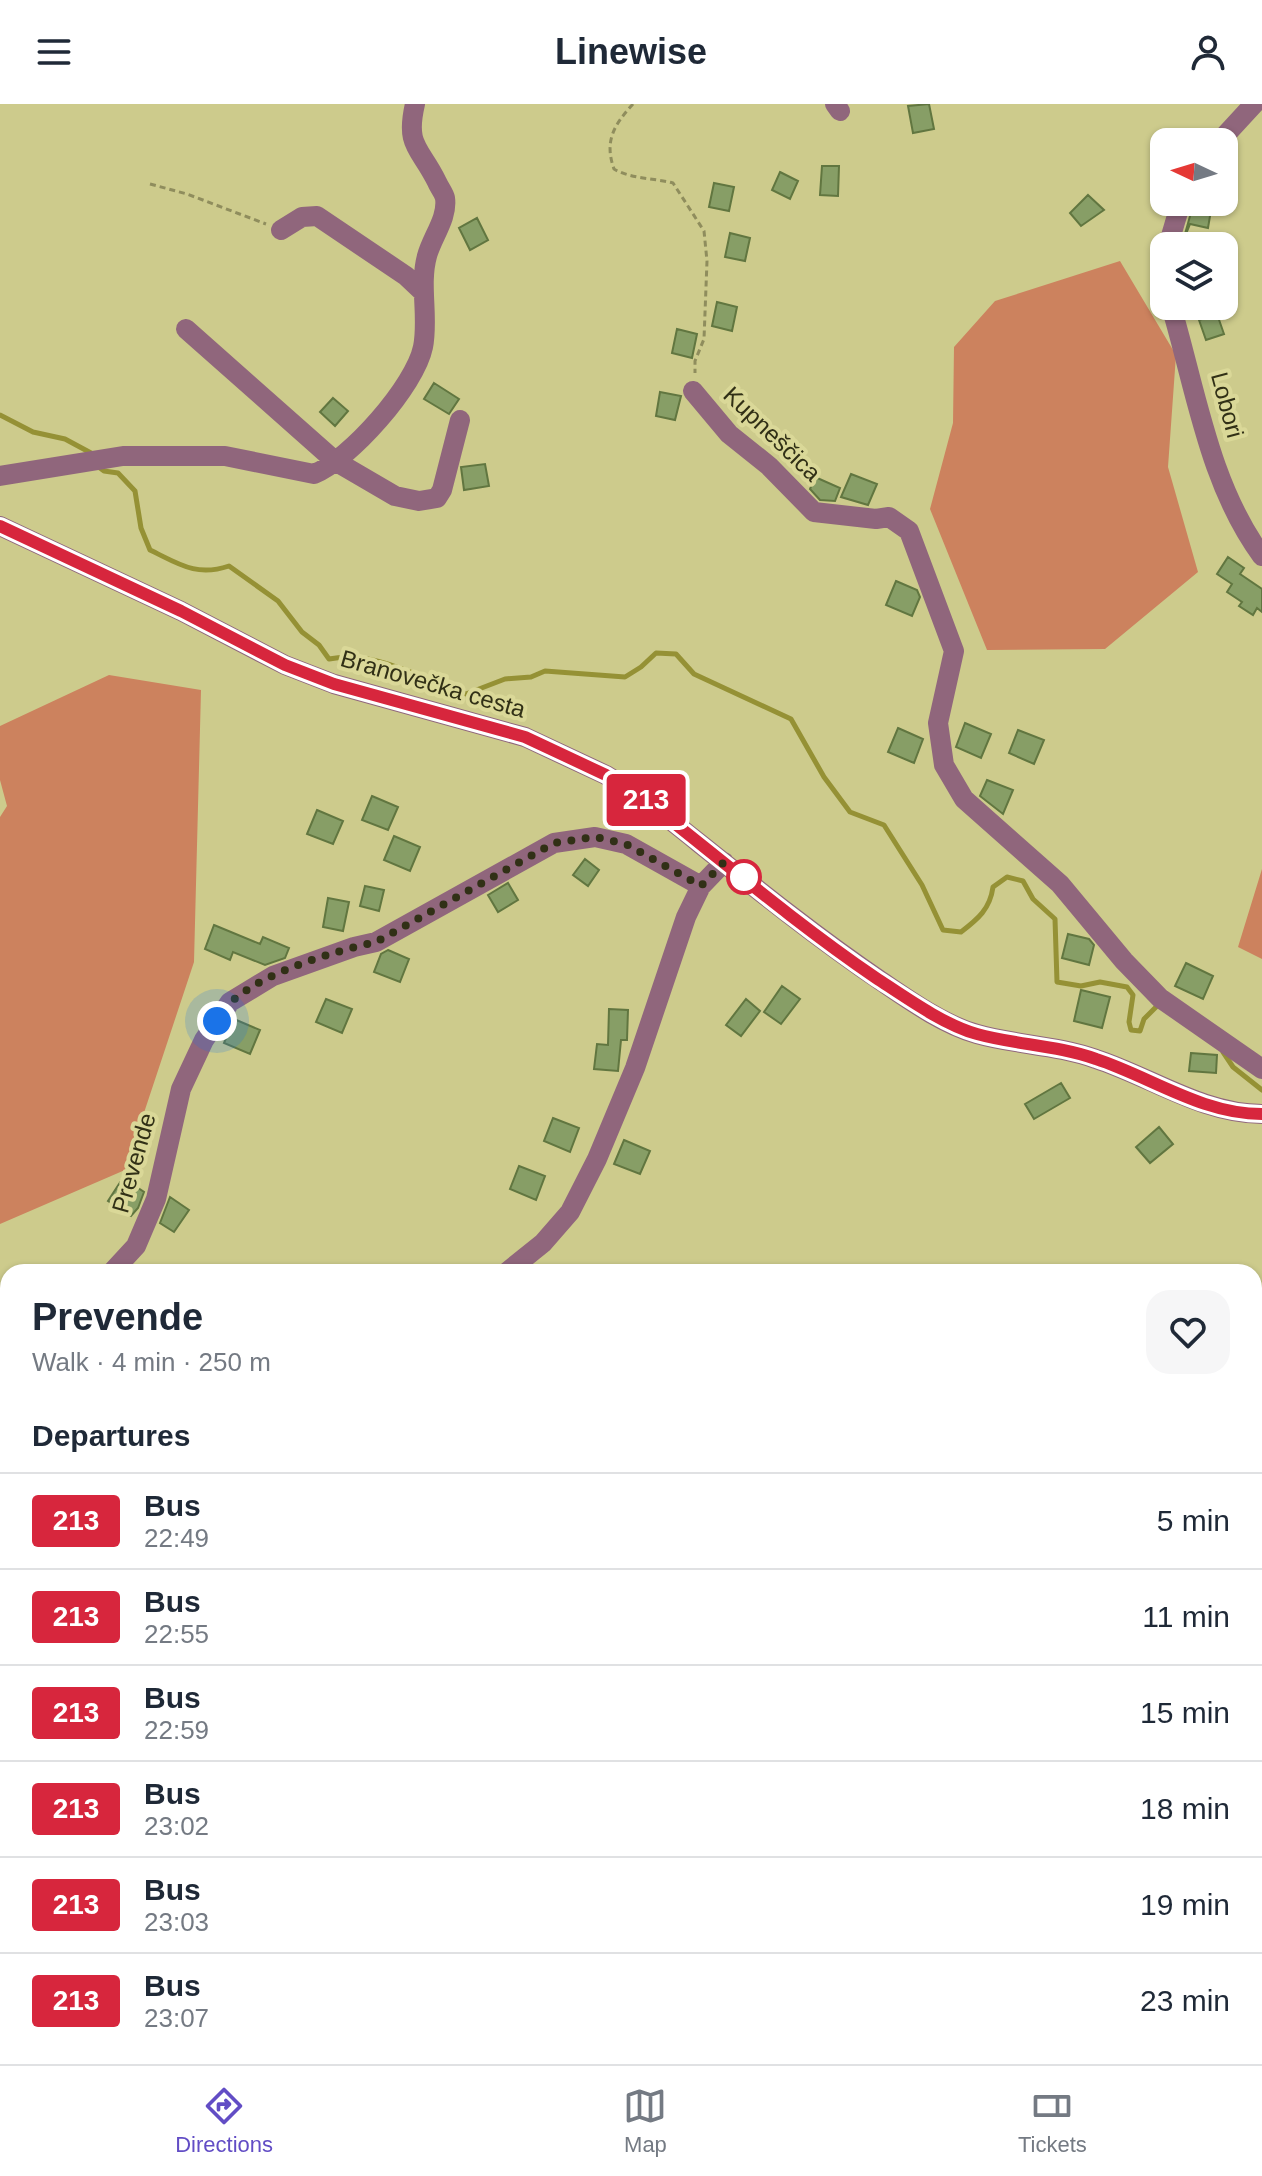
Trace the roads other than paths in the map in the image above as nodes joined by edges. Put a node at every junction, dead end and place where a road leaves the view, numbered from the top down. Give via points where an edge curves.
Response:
1 (415, 104) edge
2 (1254, 104) edge
3 (1232, 128) edge
4 (281, 230) road end
5 (424, 293) junction
6 (1175, 320) edge
7 (186, 329) dead end
8 (693, 391) road end
9 (460, 420) dead end
10 (335, 461) junction
11 (0, 476) edge
12 (0, 526) edge
13 (1262, 556) edge
14 (724, 862) junction
15 (701, 886) junction
16 (1262, 1069) edge
17 (1262, 1114) edge
18 (119, 1264) edge
19 (517, 1264) edge

1 - 5 street via 412,142 445,197 426,258
2 - 3 street
4 - 5 street via 302,217 317,216
5 - 10 street via 423,348 409,379 382,417
6 - 13 street, Lobori via 1226,492
7 - 10 street
8 - 16 street, Kupneščica via 729,434 814,512 889,517 909,531 954,651 938,723 944,765 964,799 1060,884 1160,998
9 - 10 street via 437,498 395,496
10 - 11 street via 314,474 225,456 123,456
12 - 14 street, Branovečka cesta via 285,665 334,684 525,737 640,796
14 - 15 street
14 - 17 street, Branovečka cesta via 840,953 919,1007 975,1034 1096,1058 1197,1101 1238,1114
15 - 18 street, Prevende via 626,844 595,837 554,843 376,942 273,976 230,1002 204,1040 181,1089 156,1199 136,1246
15 - 19 street via 597,1159 570,1212

